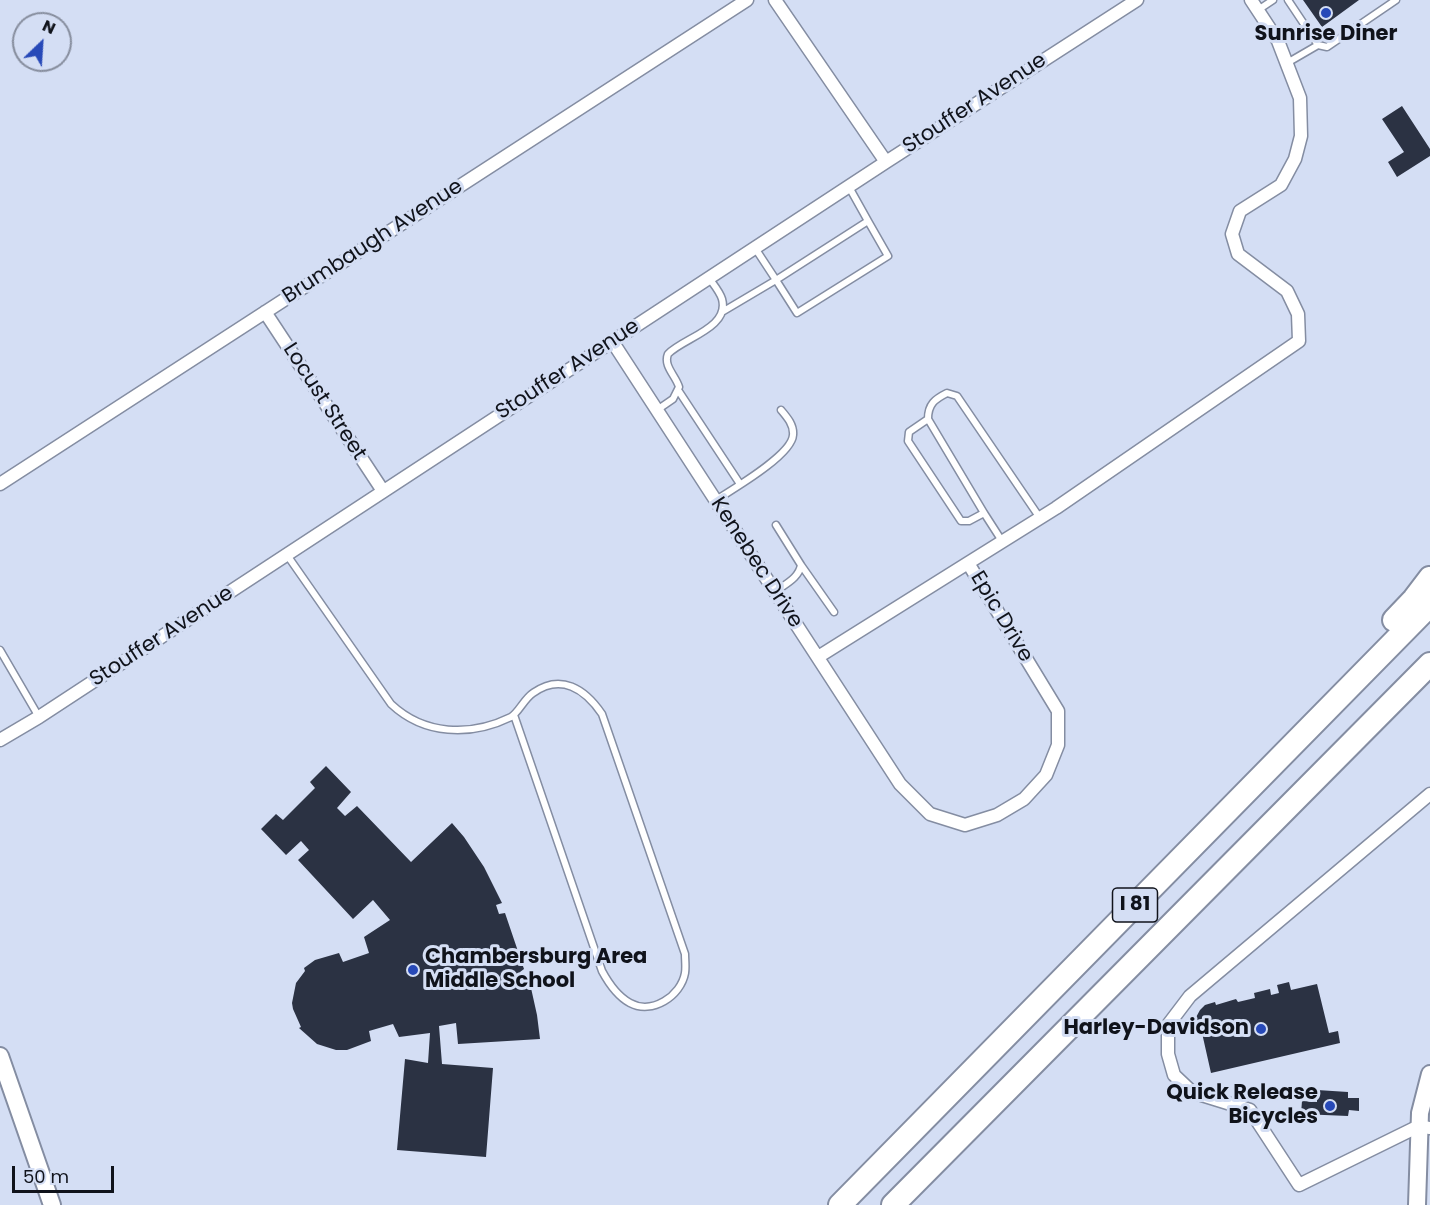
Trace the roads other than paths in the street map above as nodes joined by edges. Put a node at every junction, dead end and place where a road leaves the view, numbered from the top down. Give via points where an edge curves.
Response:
1 (775, 0) edge
2 (1137, 0) edge
3 (1273, 0) edge
4 (1288, 0) edge
5 (1396, 0) edge
6 (744, 1) edge
7 (1254, 5) edge
8 (1318, 45) junction
9 (1287, 63) junction
10 (886, 162) junction
11 (849, 186) junction
12 (868, 221) junction
13 (754, 248) junction
14 (709, 278) junction
15 (776, 280) junction
16 (266, 312) junction
17 (722, 312) junction
18 (612, 341) junction
19 (678, 390) junction
20 (657, 410) junction
21 (781, 410) dead end
22 (928, 419) junction
23 (740, 483) junction
24 (0, 484) edge
25 (383, 491) junction
26 (716, 500) junction
27 (984, 513) junction
28 (1040, 518) junction
29 (776, 525) dead end
30 (1002, 541) junction
31 (287, 554) junction
32 (968, 563) junction
33 (801, 565) junction
34 (1430, 578) edge
35 (775, 592) junction
36 (1430, 605) edge
37 (834, 612) dead end
38 (0, 650) edge
39 (818, 657) junction
40 (1430, 664) edge
41 (1430, 684) edge
42 (514, 715) junction
43 (39, 717) junction
44 (0, 740) edge
45 (900, 784) joint
46 (1430, 794) edge
47 (1213, 826) junction
48 (1171, 925) junction
49 (0, 1056) edge
50 (1430, 1074) edge
51 (1424, 1127) edge
52 (52, 1205) edge
53 (840, 1205) edge
54 (893, 1205) edge
55 (1417, 1205) edge

1 - 10 street
2 - 10 street, Stouffer Avenue
3 - 7 lane
4 - 8 lane
5 - 8 lane via 1327,47
6 - 16 street, Brumbaugh Avenue
7 - 9 street via 1278,40
8 - 9 lane
9 - 28 street, Epic Drive via 1300,98 1300,136 1295,159 1281,185 1240,211 1232,234 1238,254 1287,291 1298,314 1299,341
10 - 11 street, Stouffer Avenue
11 - 12 lane
11 - 13 street, Stouffer Avenue
12 - 15 lane
12 - 15 lane via 888,256 797,313
13 - 14 street, Stouffer Avenue
13 - 15 lane
14 - 17 lane via 722,297
14 - 18 street, Stouffer Avenue
15 - 17 lane
16 - 24 street, Brumbaugh Avenue
16 - 25 street, Locust Street
17 - 19 lane via 720,318 668,354 667,364 678,382
18 - 20 street, Kenebec Drive
18 - 25 street, Stouffer Avenue
19 - 20 lane via 673,399
19 - 23 lane
20 - 26 street, Kenebec Drive
21 - 23 lane via 792,425 788,448
22 - 27 lane
22 - 27 lane via 909,432 908,441 961,521
22 - 28 lane via 932,402 948,393 957,396
23 - 26 lane
25 - 31 street, Stouffer Avenue
26 - 35 street, Kenebec Drive
27 - 30 lane
28 - 30 street, Epic Drive
29 - 33 lane
30 - 32 street, Epic Drive
31 - 42 lane via 391,704 404,716 420,724 465,730
31 - 43 street, Stouffer Avenue
32 - 39 street
32 - 45 street, Epic Drive via 1058,711 1058,745 1046,775 1024,799 997,815 965,825 930,814
33 - 35 lane via 800,572
33 - 37 lane
34 - 47 highway via 1226,799
35 - 39 street, Kenebec Drive
36 - 47 highway, I 81
38 - 43 lane
39 - 45 street, Kenebec Drive
40 - 48 highway, I 81
41 - 48 highway via 1226,882
42 - 42 lane via 533,693 562,684 580,690 602,714 686,954 685,973 678,989 665,1001 651,1007 631,1004 613,990 602,971
43 - 44 street, Stouffer Avenue
46 - 51 street via 1190,996 1168,1025 1168,1054 1174,1075 1192,1092 1250,1110 1299,1185
47 - 53 highway, I 81
48 - 54 highway, I 81
49 - 52 street
50 - 51 street via 1423,1096
51 - 55 street

